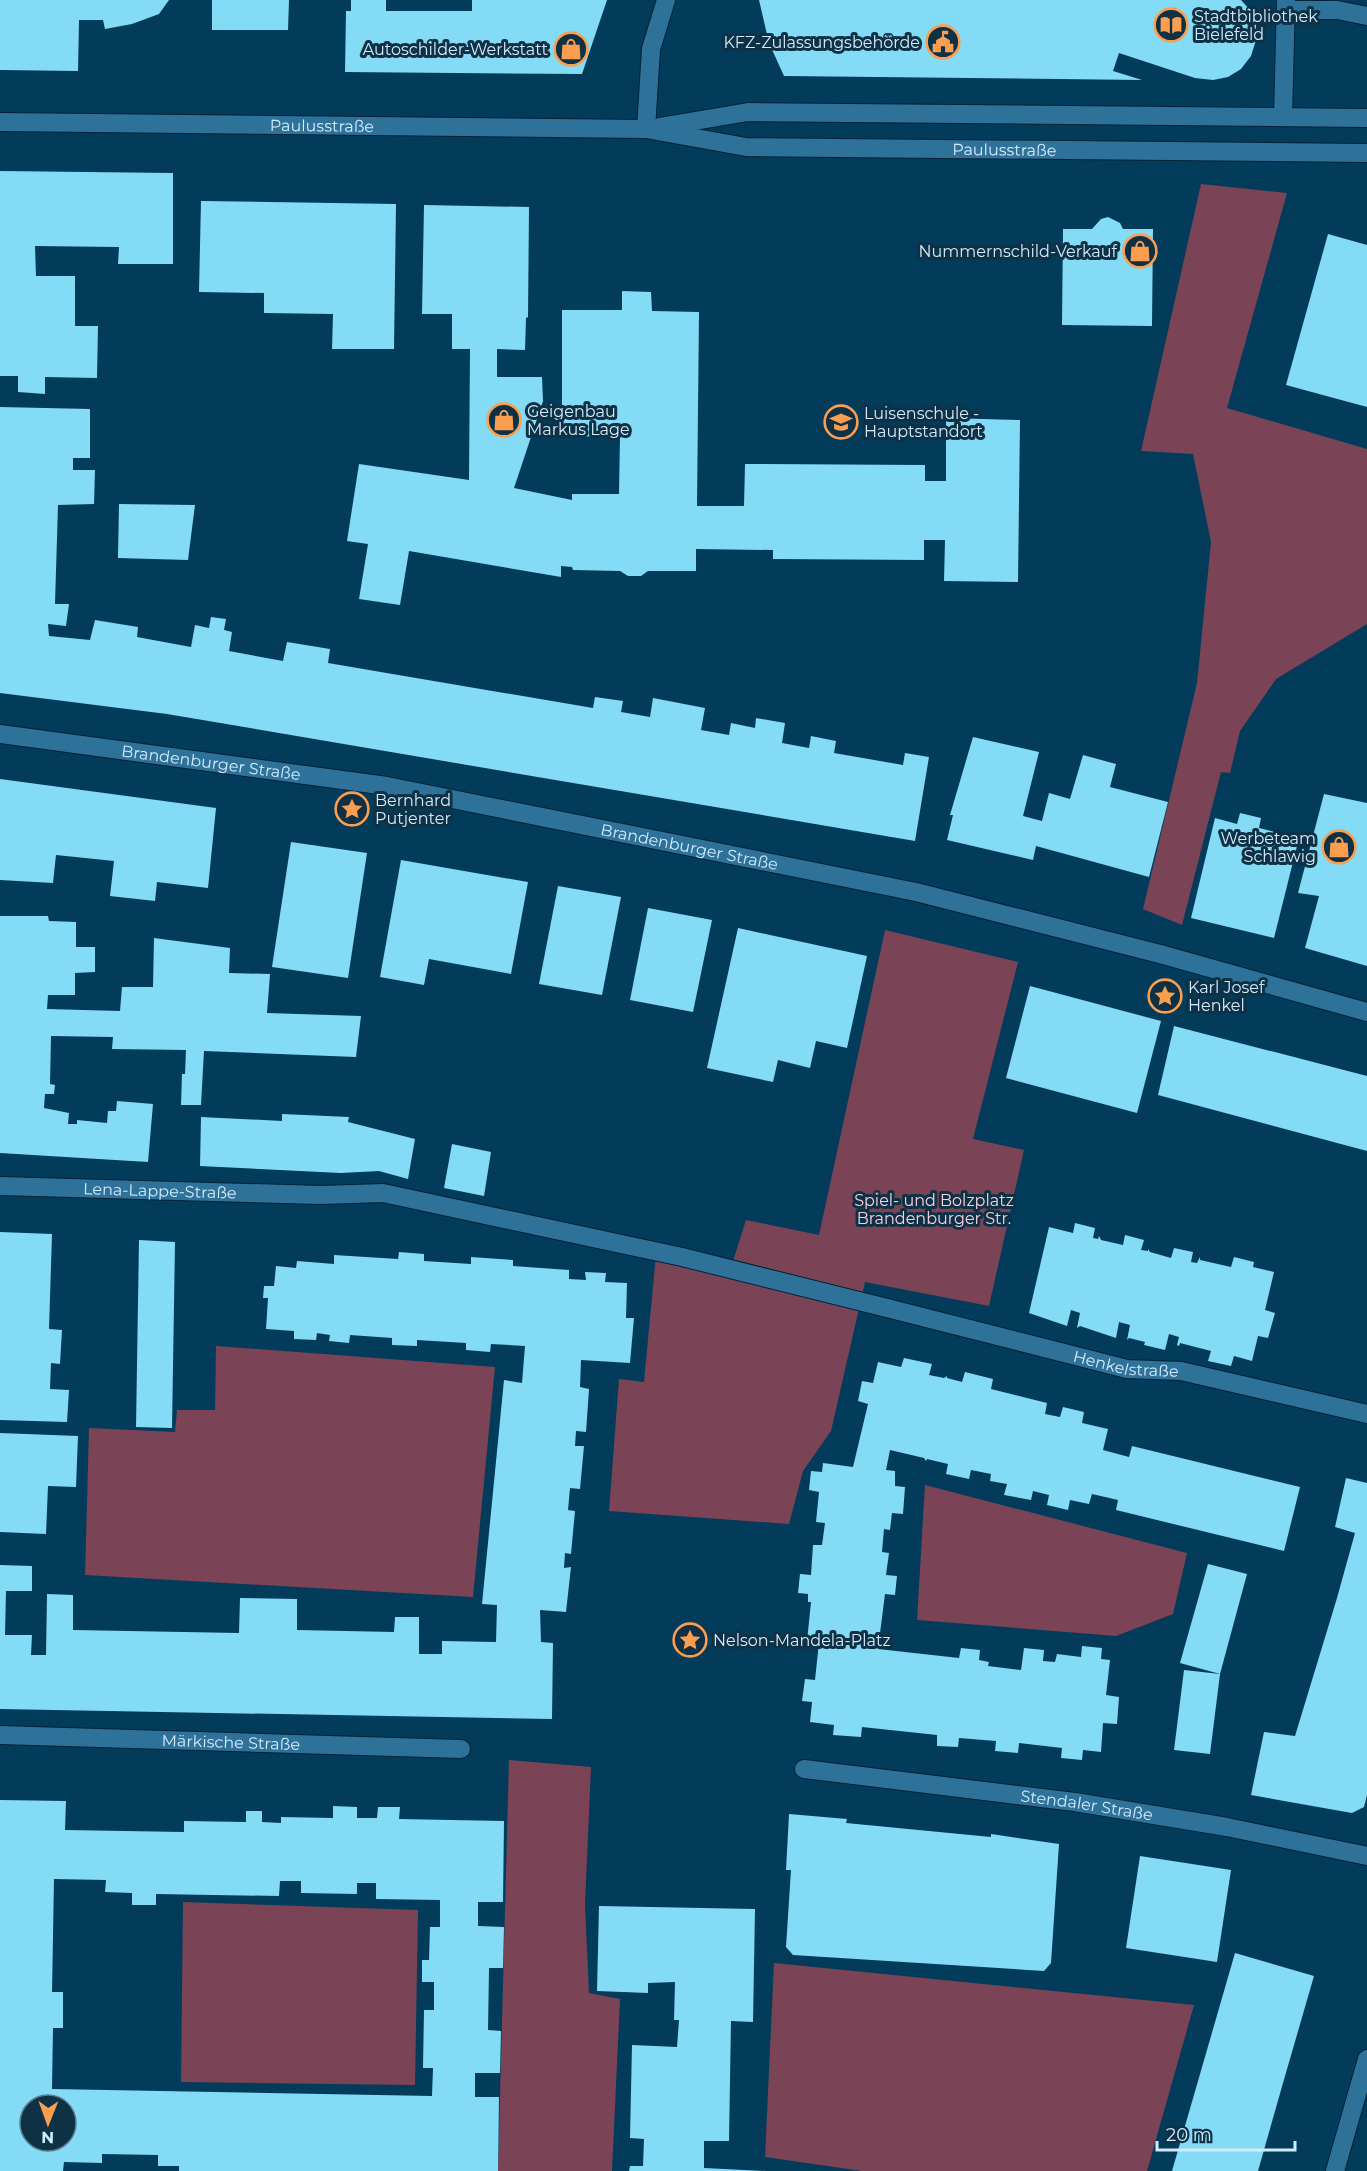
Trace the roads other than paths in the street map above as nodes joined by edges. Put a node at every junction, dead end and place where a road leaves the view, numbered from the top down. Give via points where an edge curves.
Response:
1 (666, 0) edge
2 (1286, 5) edge
3 (1367, 16) edge
4 (1283, 117) junction
5 (1367, 118) edge
6 (0, 122) edge
7 (646, 129) junction
8 (1367, 153) edge
9 (0, 734) edge
10 (1367, 1012) edge
11 (0, 1186) edge
12 (887, 1308) joint
13 (1367, 1414) edge
14 (0, 1735) edge
15 (462, 1749) dead end
16 (804, 1769) dead end
17 (1367, 1856) edge
18 (1367, 2058) edge
19 (1361, 2097) edge
20 (1335, 2171) edge

1 - 7 street via 651,49
2 - 3 street
2 - 4 street
4 - 5 street, Paulusstraße
4 - 7 street, Paulusstraße via 748,112
6 - 7 street, Paulusstraße
7 - 8 street, Paulusstraße via 746,147
9 - 10 street, Brandenburger Straße via 387,786 880,885 1160,954
11 - 12 street, Lena-Lappe-Straße via 321,1195 382,1193 682,1257
12 - 13 street, Henkelstraße via 1127,1369 1181,1371
14 - 15 street, Märkische Straße
16 - 17 street, Stendaler Straße via 1075,1802 1227,1827
18 - 19 street
19 - 20 street

